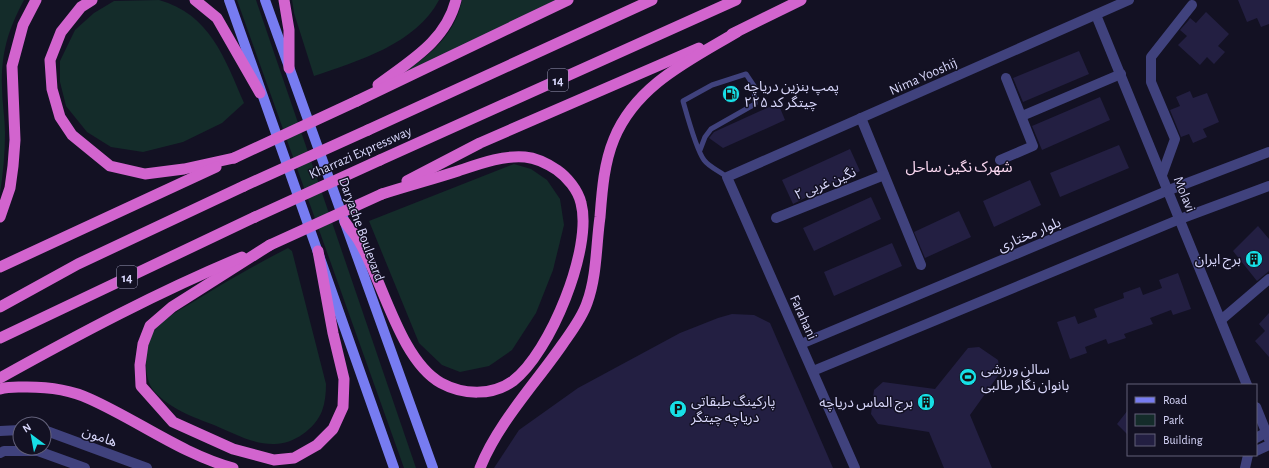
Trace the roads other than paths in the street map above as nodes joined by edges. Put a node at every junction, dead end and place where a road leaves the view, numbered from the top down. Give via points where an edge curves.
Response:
1 (36, 0) edge
2 (92, 0) edge
3 (195, 0) edge
4 (229, 0) edge
5 (266, 0) edge
6 (284, 0) edge
7 (456, 0) edge
8 (568, 0) edge
9 (652, 0) edge
10 (736, 0) edge
11 (801, 0) edge
12 (1129, 0) edge
13 (1192, 5) dead end
14 (1096, 14) junction
15 (737, 32) junction
16 (289, 68) junction
17 (1121, 74) junction
18 (1006, 78) dead end
19 (260, 93) junction
20 (357, 101) junction
21 (1022, 116) junction
22 (861, 118) junction
23 (700, 150) junction
24 (1269, 152) edge
25 (234, 158) junction
26 (1000, 160) dead end
27 (884, 174) junction
28 (1162, 175) junction
29 (727, 177) junction
30 (1269, 186) edge
31 (1169, 190) junction
32 (382, 194) junction
33 (0, 217) edge
34 (776, 218) dead end
35 (1180, 219) junction
36 (345, 222) junction
37 (270, 245) junction
38 (318, 251) junction
39 (921, 265) dead end
40 (0, 267) edge
41 (1269, 279) edge
42 (0, 306) edge
43 (1221, 320) junction
44 (0, 338) edge
45 (801, 344) junction
46 (813, 371) junction
47 (0, 378) edge
48 (1247, 384) edge
49 (0, 389) edge
50 (1257, 409) edge
51 (12, 430) edge
52 (0, 431) edge
53 (52, 433) edge
54 (1268, 434) edge
55 (1257, 438) edge
56 (1269, 445) edge
57 (1257, 451) edge
58 (0, 453) edge
59 (1248, 456) edge
60 (85, 468) edge
61 (146, 468) edge
62 (233, 468) edge
63 (394, 468) edge
64 (433, 468) edge
65 (480, 468) edge
66 (855, 468) edge
67 (1245, 468) edge

1 - 33 highway via 23,25 12,66 15,140 13,166 10,188
2 - 25 highway via 81,7 61,32 50,60 52,89 60,117 72,135 110,166 145,174
3 - 19 highway via 217,18
4 - 19 main road
5 - 16 main road, Daryache Boulevard
6 - 16 highway via 289,30
7 - 20 highway via 454,12 444,31 429,47
8 - 20 highway
9 - 42 highway, Kharrazi Expressway / 14, bridge via 244,186 78,264
10 - 44 highway, Kharrazi Expressway / 14, bridge via 255,217
11 - 15 highway
12 - 14 street, Nima Yooshij
13 - 28 street via 1151,57 1151,82 1174,139
14 - 17 street, Molavi
14 - 22 street, Nima Yooshij
15 - 32 highway via 480,144
15 - 65 highway via 671,72 647,91 628,113 614,140 604,181 593,283 587,304 577,324 502,427
16 - 36 main road, Daryache Boulevard
17 - 21 street
17 - 28 street, Molavi
18 - 21 street
19 - 38 main road
20 - 25 highway, bridge
21 - 26 street via 1034,146
22 - 27 street
22 - 29 street, Nima Yooshij
23 - 23 lane via 683,101 712,85 746,74 754,86 755,104 711,129 704,137
23 - 29 lane via 704,161
24 - 31 street, بلوار مختاری
25 - 40 highway
27 - 34 street, نگین غربی ۲
27 - 39 street
28 - 31 street, Molavi
29 - 45 street, Farahani
30 - 35 street
31 - 35 street, Molavi
31 - 45 street, بلوار مختاری
32 - 36 highway via 491,161 526,157 546,163 566,177 581,202 583,220 583,237 570,287 548,336 531,362 512,381 490,391 464,392 440,383 425,370 409,349 359,240
32 - 37 highway, bridge
35 - 43 street, Molavi
35 - 46 street
36 - 64 main road, Daryache Boulevard
37 - 38 highway via 172,307 150,326 143,344 140,364 142,386 172,422 234,449 274,460 294,458 317,445 333,429 343,407 344,378
37 - 47 highway via 191,278 113,316
38 - 63 main road
41 - 43 street
43 - 48 street, Molavi
45 - 46 street, Farahani
46 - 66 street, Farahani
49 - 62 highway via 47,387 89,398 164,439 215,463
50 - 54 street
51 - 52 street
53 - 61 street, هامون
54 - 55 street
56 - 57 street
58 - 60 street via 38,451
59 - 67 street

